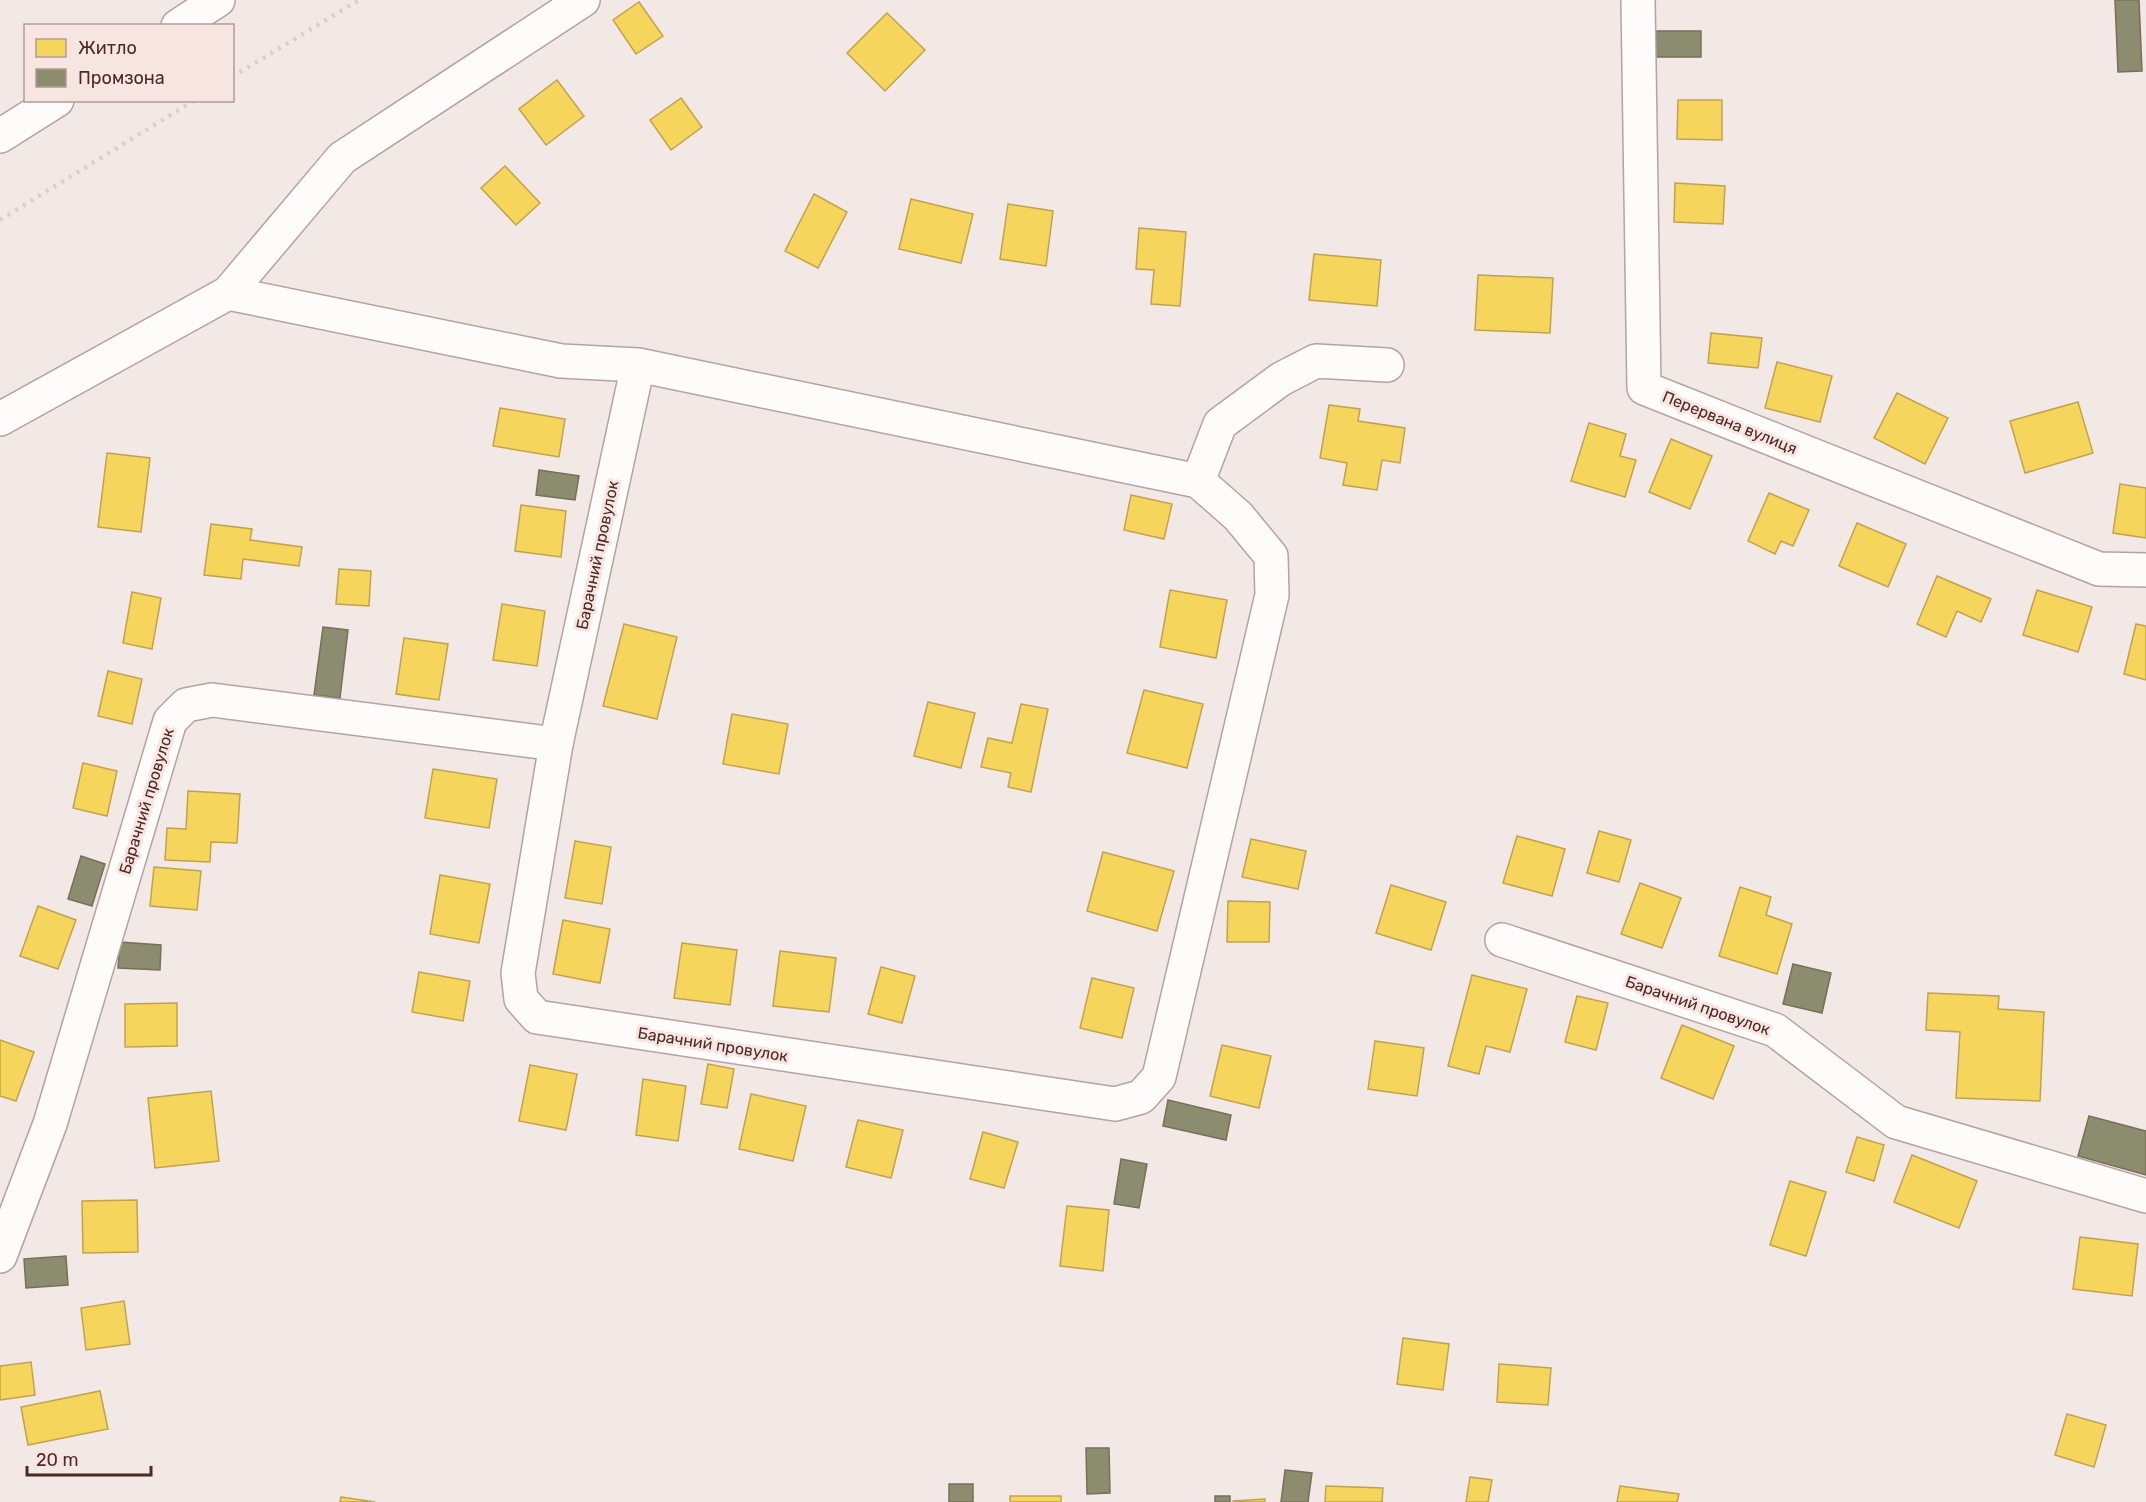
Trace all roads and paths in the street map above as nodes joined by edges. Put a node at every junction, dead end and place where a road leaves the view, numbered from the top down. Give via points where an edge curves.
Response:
1 (218, 0) edge
2 (583, 0) edge
3 (1638, 0) edge
4 (181, 24) edge
5 (54, 102) edge
6 (0, 136) edge
7 (228, 293) junction
8 (638, 365) junction
9 (1387, 365) dead end
10 (0, 419) edge
11 (1198, 481) junction
12 (2146, 570) edge
13 (556, 744) junction
14 (1502, 940) dead end
15 (2146, 1196) edge
16 (0, 1256) edge

1 - 4 street
2 - 7 street via 342,158
3 - 12 street, Перервана вулиця via 1644,388 2099,569
5 - 6 street
7 - 8 street via 561,361
7 - 10 street
8 - 11 street
8 - 13 street, Барачний провулок
9 - 11 street via 1316,361 1281,380 1220,424
11 - 13 street, Барачний провулок via 1238,516 1271,556 1272,595 1159,1077 1141,1097 1114,1104 537,1017 521,999 518,973
13 - 16 street, Барачний провулок via 212,700 186,705 170,721 50,1124
14 - 15 street, Барачний провулок via 1775,1030 1896,1122

